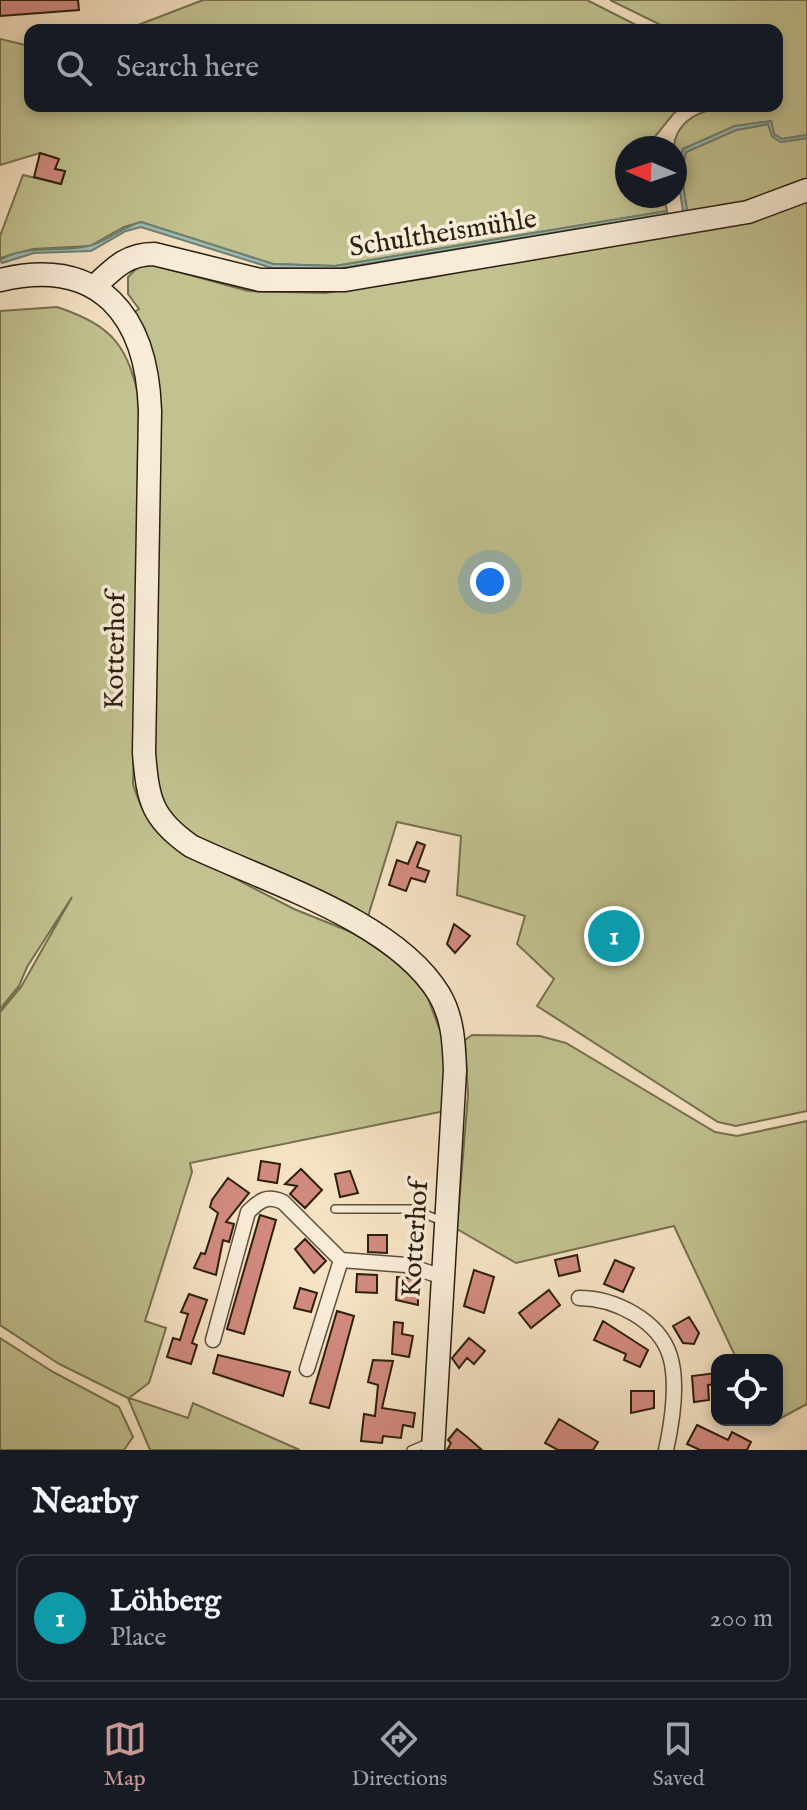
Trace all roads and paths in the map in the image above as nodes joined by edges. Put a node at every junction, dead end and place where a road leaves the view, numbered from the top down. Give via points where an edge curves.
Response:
1 (807, 190) edge
2 (0, 280) edge
3 (95, 286) junction
4 (335, 1209) dead end
5 (447, 1222) junction
6 (341, 1260) junction
7 (443, 1277) junction
8 (579, 1298) dead end
9 (213, 1340) dead end
10 (307, 1369) dead end
11 (432, 1446) edge
12 (411, 1450) edge
13 (666, 1450) edge

1 - 3 street, Schultheismühle via 748,212 345,280 260,280 138,254
2 - 3 street via 58,274
3 - 5 street, Kotterhof via 126,318 149,375 144,753 155,814 191,846 393,942 440,995 453,1032
4 - 5 lane via 412,1209
5 - 7 street, Kotterhof
6 - 7 street via 406,1265
6 - 9 street via 283,1202 271,1197 259,1201 248,1212
6 - 10 street
7 - 11 street, Kotterhof
8 - 13 street via 619,1306 641,1318 664,1342 673,1376
11 - 12 lane

